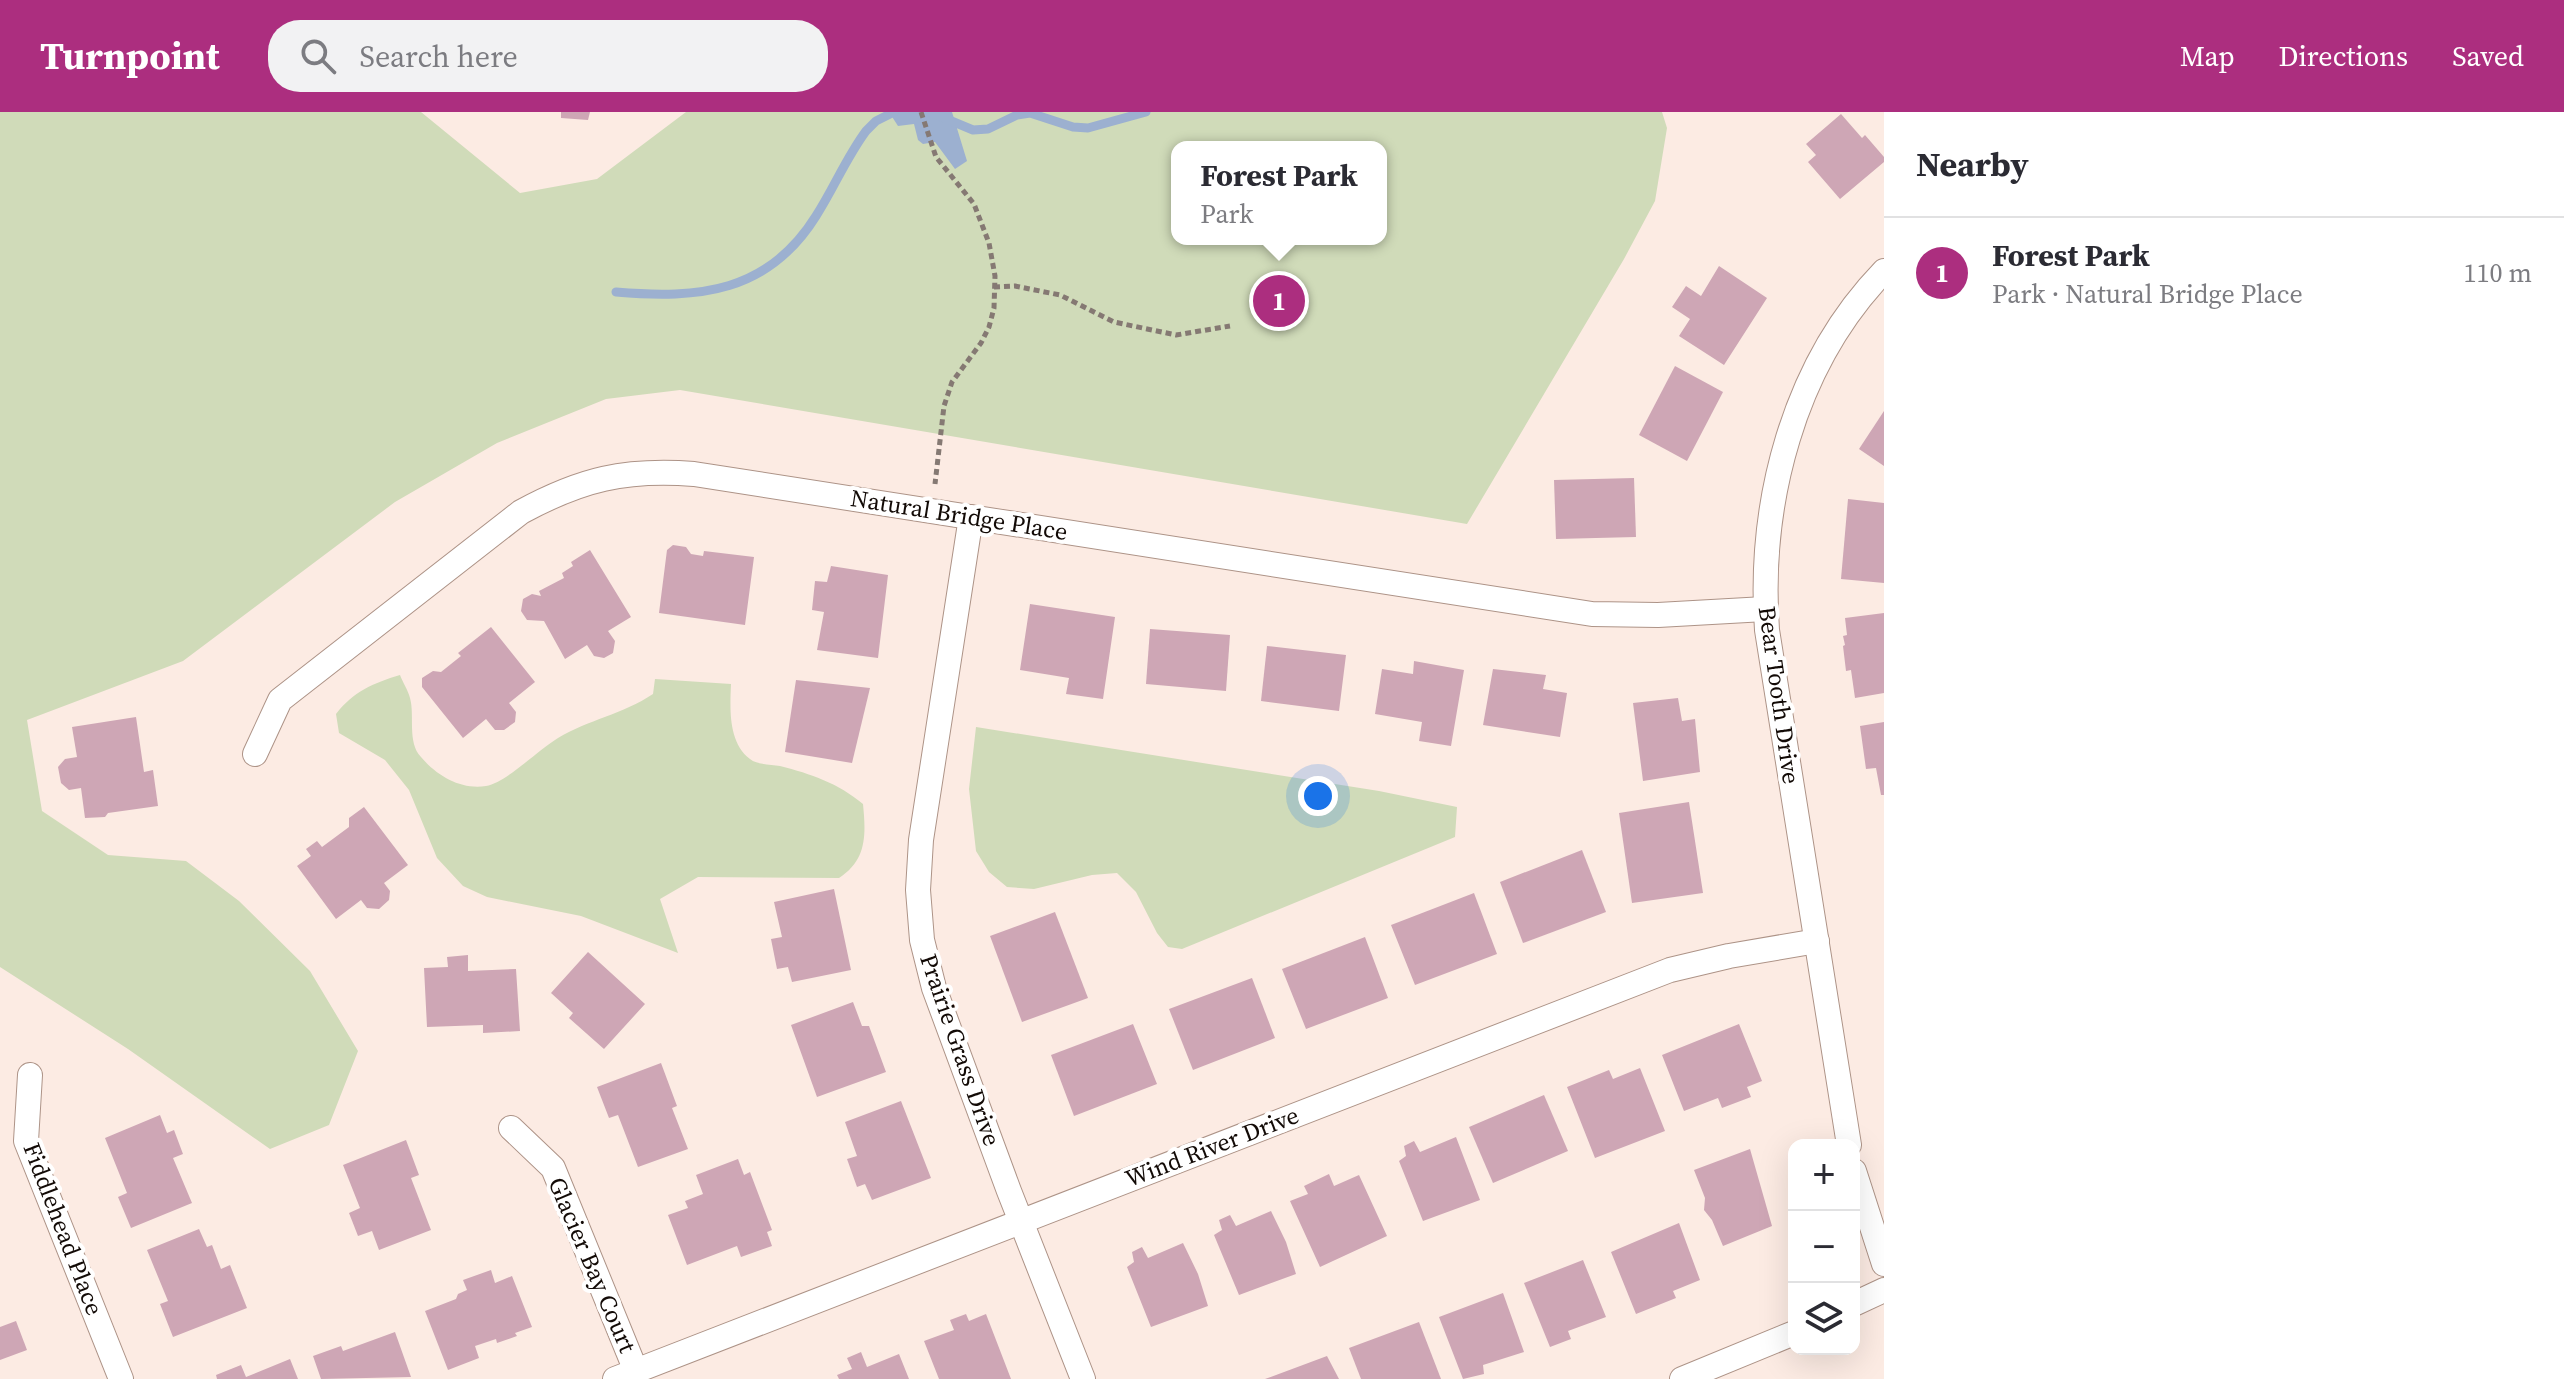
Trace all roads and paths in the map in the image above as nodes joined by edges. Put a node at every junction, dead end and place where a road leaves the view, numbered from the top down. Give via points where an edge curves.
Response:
1 (921, 112) edge
2 (1884, 271) edge
3 (994, 287) junction
4 (1230, 326) dead end
5 (935, 489) dead end
6 (971, 517) junction
7 (1765, 609) junction
8 (255, 754) dead end
9 (1817, 941) junction
10 (30, 1075) dead end
11 (511, 1128) dead end
12 (1848, 1139) edge
13 (1860, 1190) edge
14 (1021, 1221) junction
15 (1884, 1264) edge
16 (1884, 1290) edge
17 (1860, 1301) edge
18 (1788, 1335) edge
19 (625, 1375) edge
20 (121, 1379) edge
21 (1083, 1379) edge
22 (1682, 1379) edge

1 - 3 path via 940,164 974,204 992,254
2 - 7 street, Bear Tooth Drive via 1839,328 1787,439 1767,534
3 - 4 path via 1060,295 1114,322 1176,335
3 - 5 path via 986,335 952,382 944,406
6 - 7 street, Natural Bridge Place via 1592,614
6 - 8 street, Natural Bridge Place via 654,471 606,477 560,491 521,512 280,700
6 - 14 street, Prairie Grass Drive via 921,840 918,890 922,940 934,988
7 - 9 street, Bear Tooth Drive
9 - 12 street, Bear Tooth Drive
9 - 14 street, Wind River Drive via 1670,970
10 - 20 street, Fiddlehead Place via 26,1141
11 - 19 street, Glacier Bay Court via 553,1168
13 - 15 street
14 - 19 street, Wind River Drive
14 - 21 street, Prairie Grass Drive
16 - 17 street
18 - 22 street

